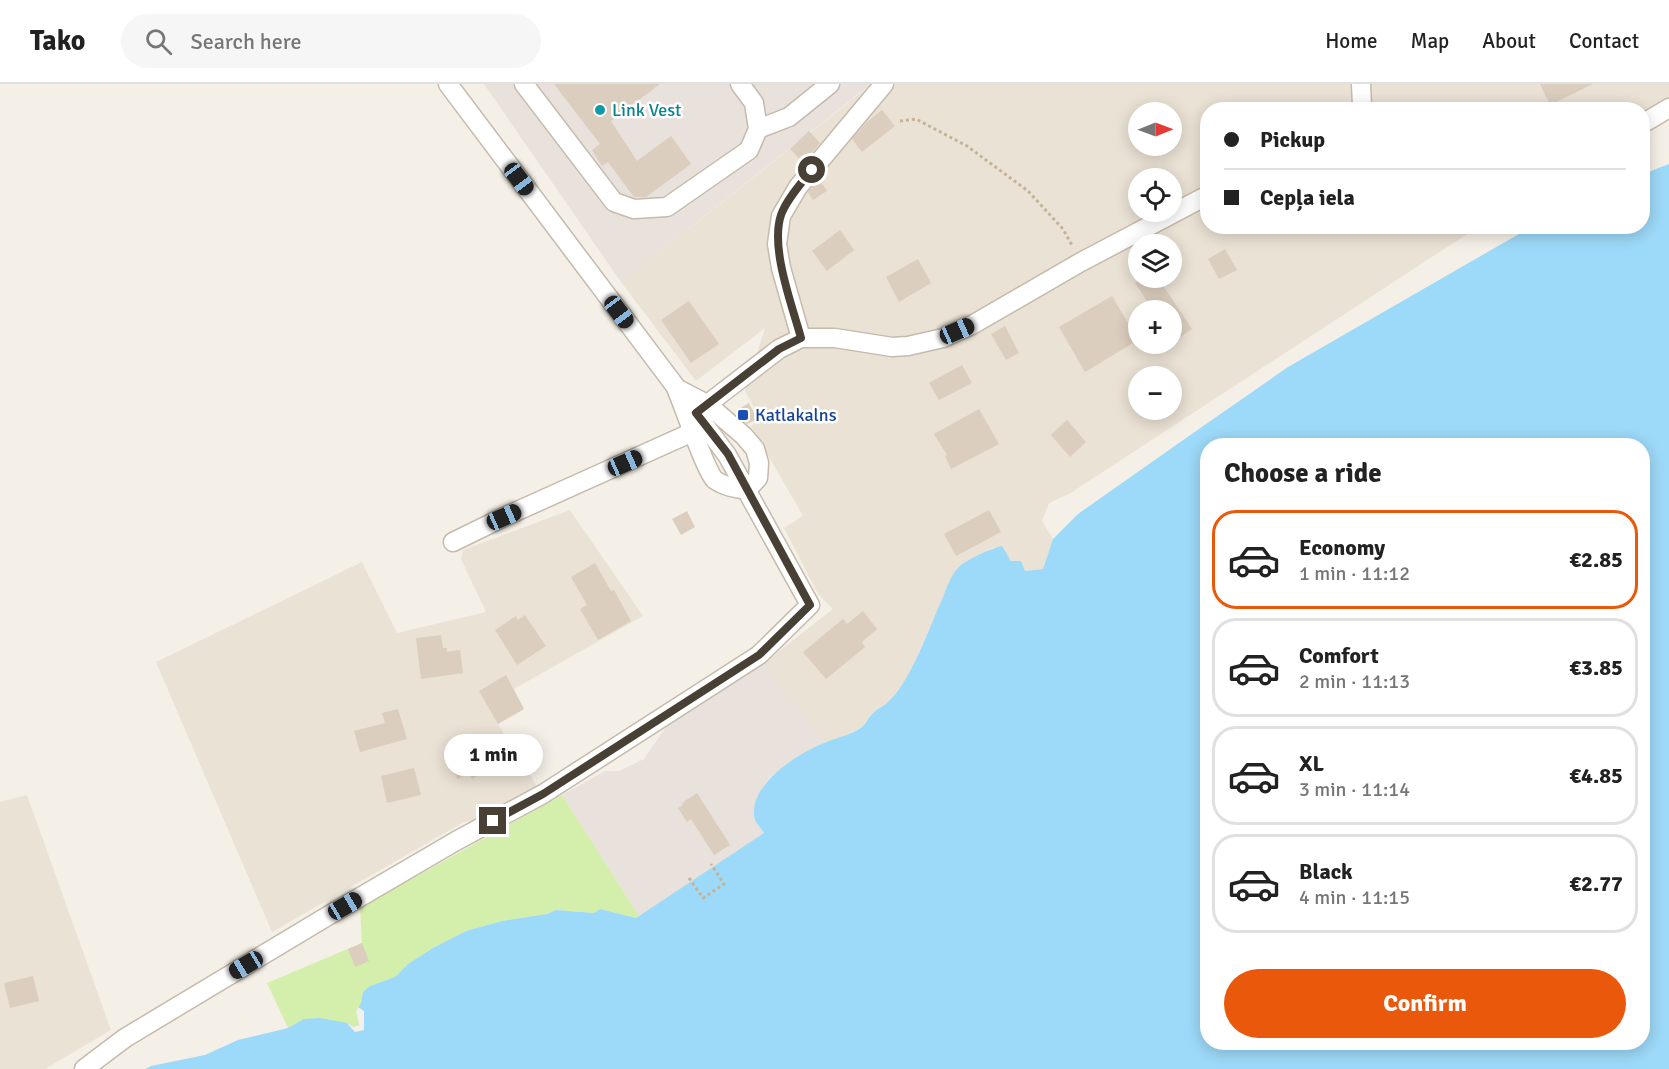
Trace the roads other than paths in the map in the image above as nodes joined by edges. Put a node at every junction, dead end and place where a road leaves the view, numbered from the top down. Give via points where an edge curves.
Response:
1 (448, 84) edge
2 (524, 84) edge
3 (740, 84) edge
4 (830, 84) edge
5 (884, 84) edge
6 (1361, 84) edge
7 (1362, 102) edge
8 (1669, 108) edge
9 (1650, 119) edge
10 (758, 129) junction
11 (1200, 199) edge
12 (801, 338) junction
13 (700, 417) junction
14 (747, 490) junction
15 (453, 542) dead end
16 (84, 1069) edge

1 - 13 street
2 - 10 street via 614,202 634,209 667,207 749,150
3 - 10 street via 754,103
4 - 10 street via 789,117
5 - 12 street via 798,187 781,216 777,244
6 - 7 street
8 - 9 street
11 - 12 street via 943,338 892,347 835,338
12 - 13 street via 779,349
13 - 14 street via 728,454
13 - 14 street via 732,424 755,449 758,478
13 - 15 street via 686,435
14 - 16 street via 810,605 759,655 543,794 326,917 135,1032

